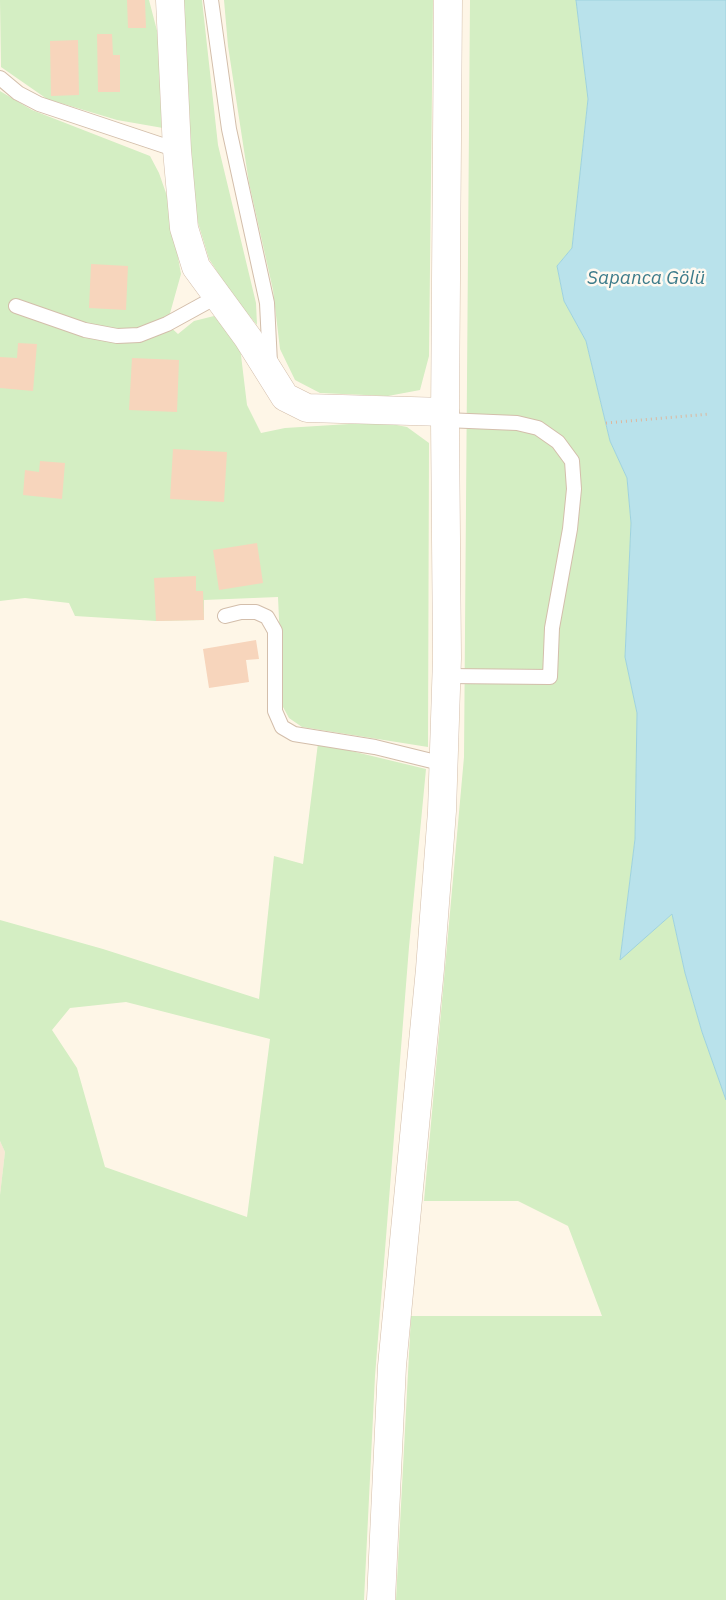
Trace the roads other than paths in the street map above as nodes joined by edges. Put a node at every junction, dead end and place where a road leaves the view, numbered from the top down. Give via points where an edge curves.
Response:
1 (170, 0) edge
2 (211, 0) edge
3 (448, 0) edge
4 (0, 78) edge
5 (177, 150) junction
6 (218, 296) junction
7 (16, 306) dead end
8 (271, 374) junction
9 (445, 416) junction
10 (225, 616) dead end
11 (446, 676) junction
12 (444, 764) junction
13 (381, 1600) edge

1 - 5 street
2 - 8 lane via 229,130 267,303
3 - 9 street
4 - 5 lane via 39,104
5 - 6 street via 184,228 196,267
6 - 7 lane via 167,324 140,334 117,336 85,330
6 - 8 street
8 - 9 street via 285,397 307,408
9 - 11 street
9 - 11 lane via 538,428 558,442 572,461 574,489 552,628 550,677
10 - 12 lane via 256,612 267,618 275,631 275,711 282,727 294,734 375,747
11 - 12 street
12 - 13 street via 430,969 392,1366

